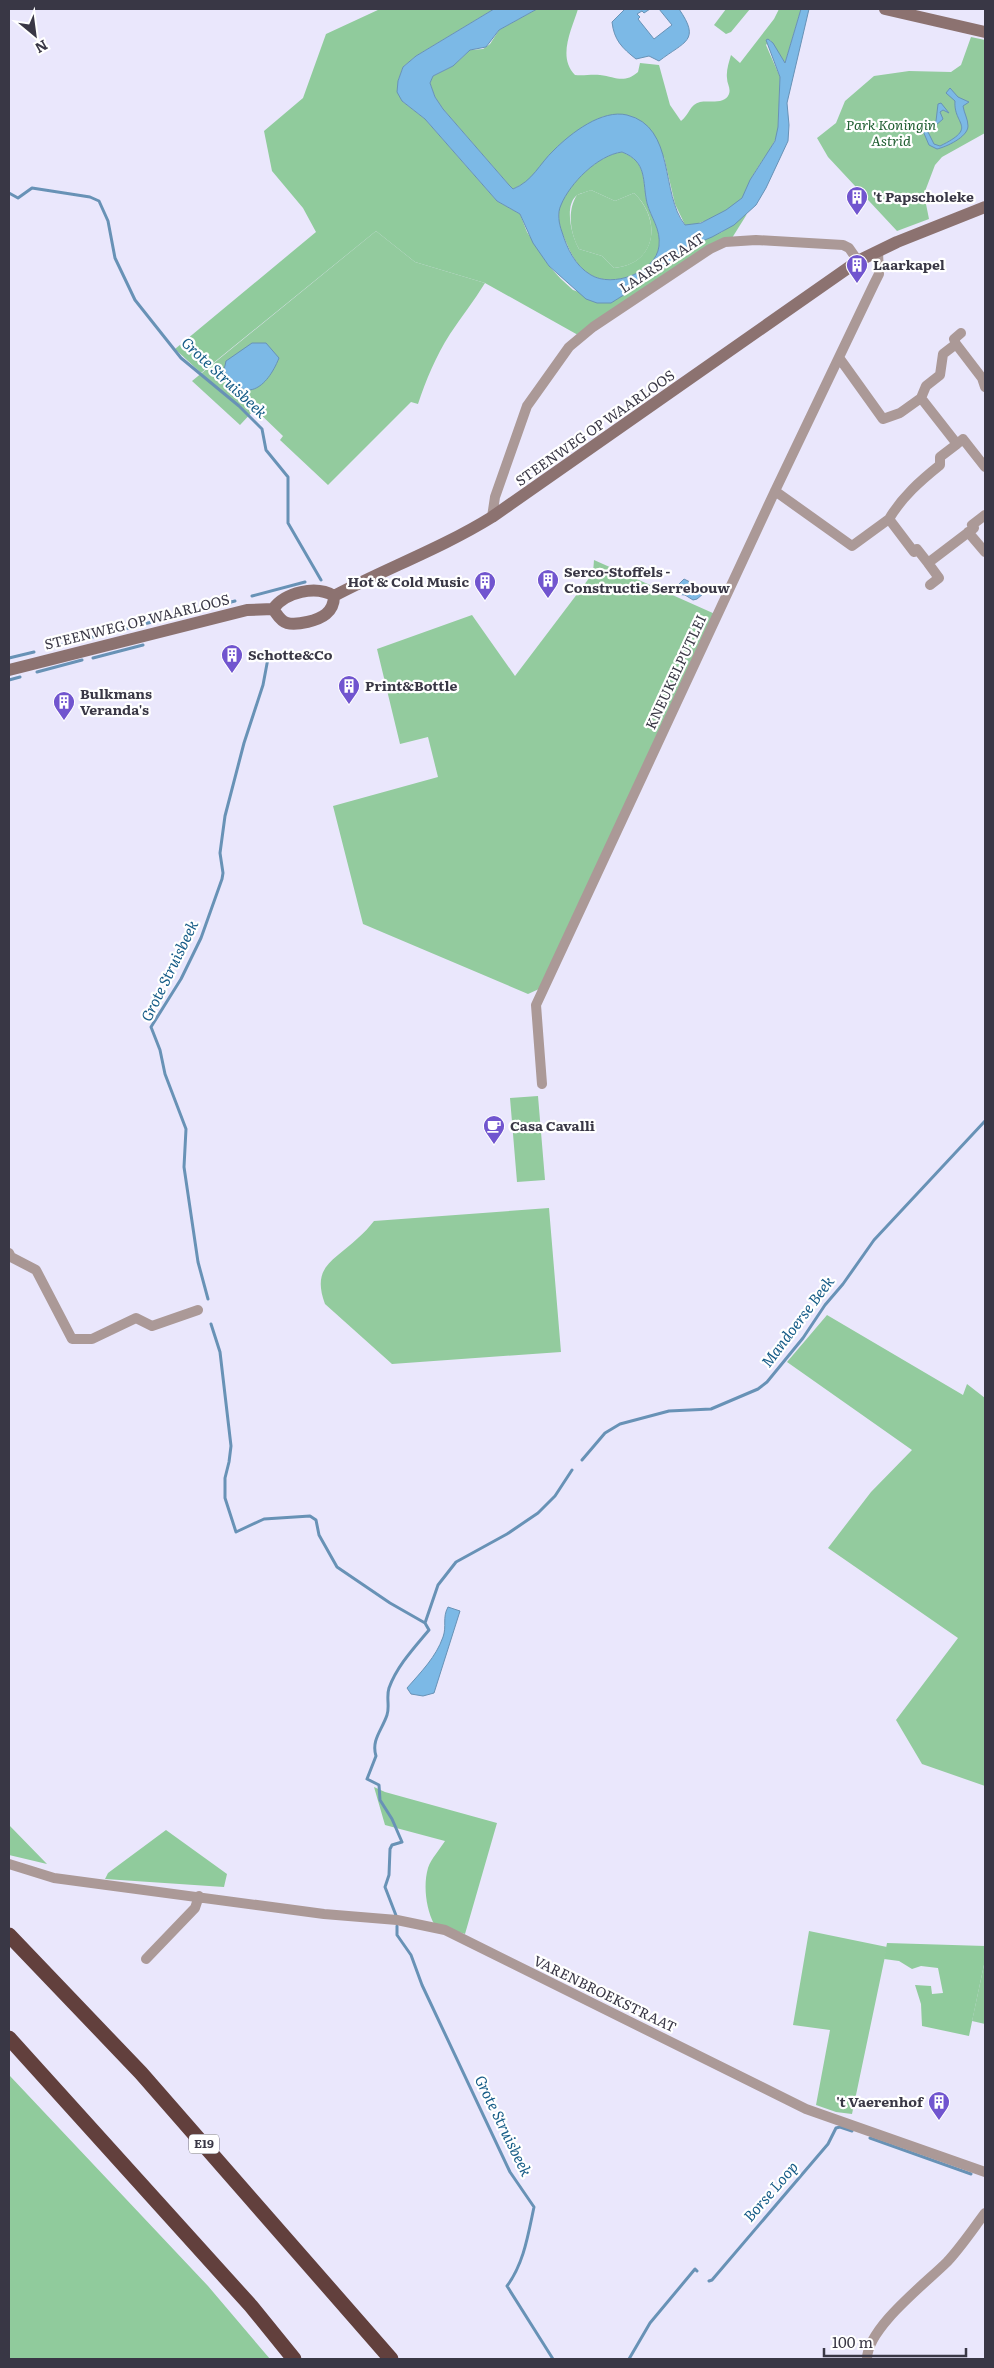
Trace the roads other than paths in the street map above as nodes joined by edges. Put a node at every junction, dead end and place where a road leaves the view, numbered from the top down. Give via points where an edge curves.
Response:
1 (885, 9) edge
2 (985, 32) edge
3 (985, 207) edge
4 (878, 252) junction
5 (858, 262) junction
6 (961, 333) dead end
7 (956, 344) junction
8 (840, 359) junction
9 (985, 387) edge
10 (921, 398) junction
11 (957, 444) junction
12 (985, 468) edge
13 (775, 491) junction
14 (985, 515) edge
15 (492, 518) junction
16 (889, 519) junction
17 (968, 532) junction
18 (985, 552) edge
19 (928, 563) junction
20 (930, 585) dead end
21 (334, 596) junction
22 (273, 609) junction
23 (9, 670) edge
24 (542, 1084) dead end
25 (9, 1253) edge
26 (198, 1310) dead end
27 (9, 1864) edge
28 (199, 1896) junction
29 (9, 1935) edge
30 (146, 1959) dead end
31 (9, 2038) edge
32 (985, 2172) edge
33 (985, 2213) edge
34 (294, 2359) edge
35 (392, 2359) edge
36 (867, 2359) edge

1 - 2 street
3 - 4 street
4 - 5 street
4 - 8 street, KNEUKELPUTLEI via 879,274
5 - 15 street, STEENWEG OP WAARLOOS
5 - 15 street, LAARSTRAAT via 849,248 843,245 733,240 702,254 606,318 569,347 527,406 495,497
6 - 7 street via 954,339
7 - 9 street via 982,378
7 - 10 street via 943,354 940,375 926,386
8 - 10 street via 883,419
8 - 13 street, KNEUKELPUTLEI
10 - 11 street
11 - 12 street via 963,439
11 - 16 street via 940,457 940,465 900,501
13 - 16 street via 852,546
13 - 24 street, KNEUKELPUTLEI via 536,1005
14 - 17 street
15 - 21 street, STEENWEG OP WAARLOOS via 439,547 364,579
16 - 19 street via 914,552 917,549
17 - 18 street
17 - 19 street
19 - 20 street via 939,578
21 - 22 street via 314,590 279,600
21 - 22 street, STEENWEG OP WAARLOOS via 332,608 326,614 300,623 281,620
22 - 23 street, STEENWEG OP WAARLOOS via 247,610
25 - 26 street via 36,1270 72,1339 92,1339 136,1318 152,1326
27 - 28 street, VARENBROEKSTRAAT via 54,1878
28 - 30 street via 195,1908
28 - 32 street, VARENBROEKSTRAAT via 324,1914 397,1920 445,1930 806,2109
29 - 35 highway, E19 via 141,2073
31 - 34 highway via 252,2306
33 - 36 street via 947,2262 912,2294 879,2332 870,2345

